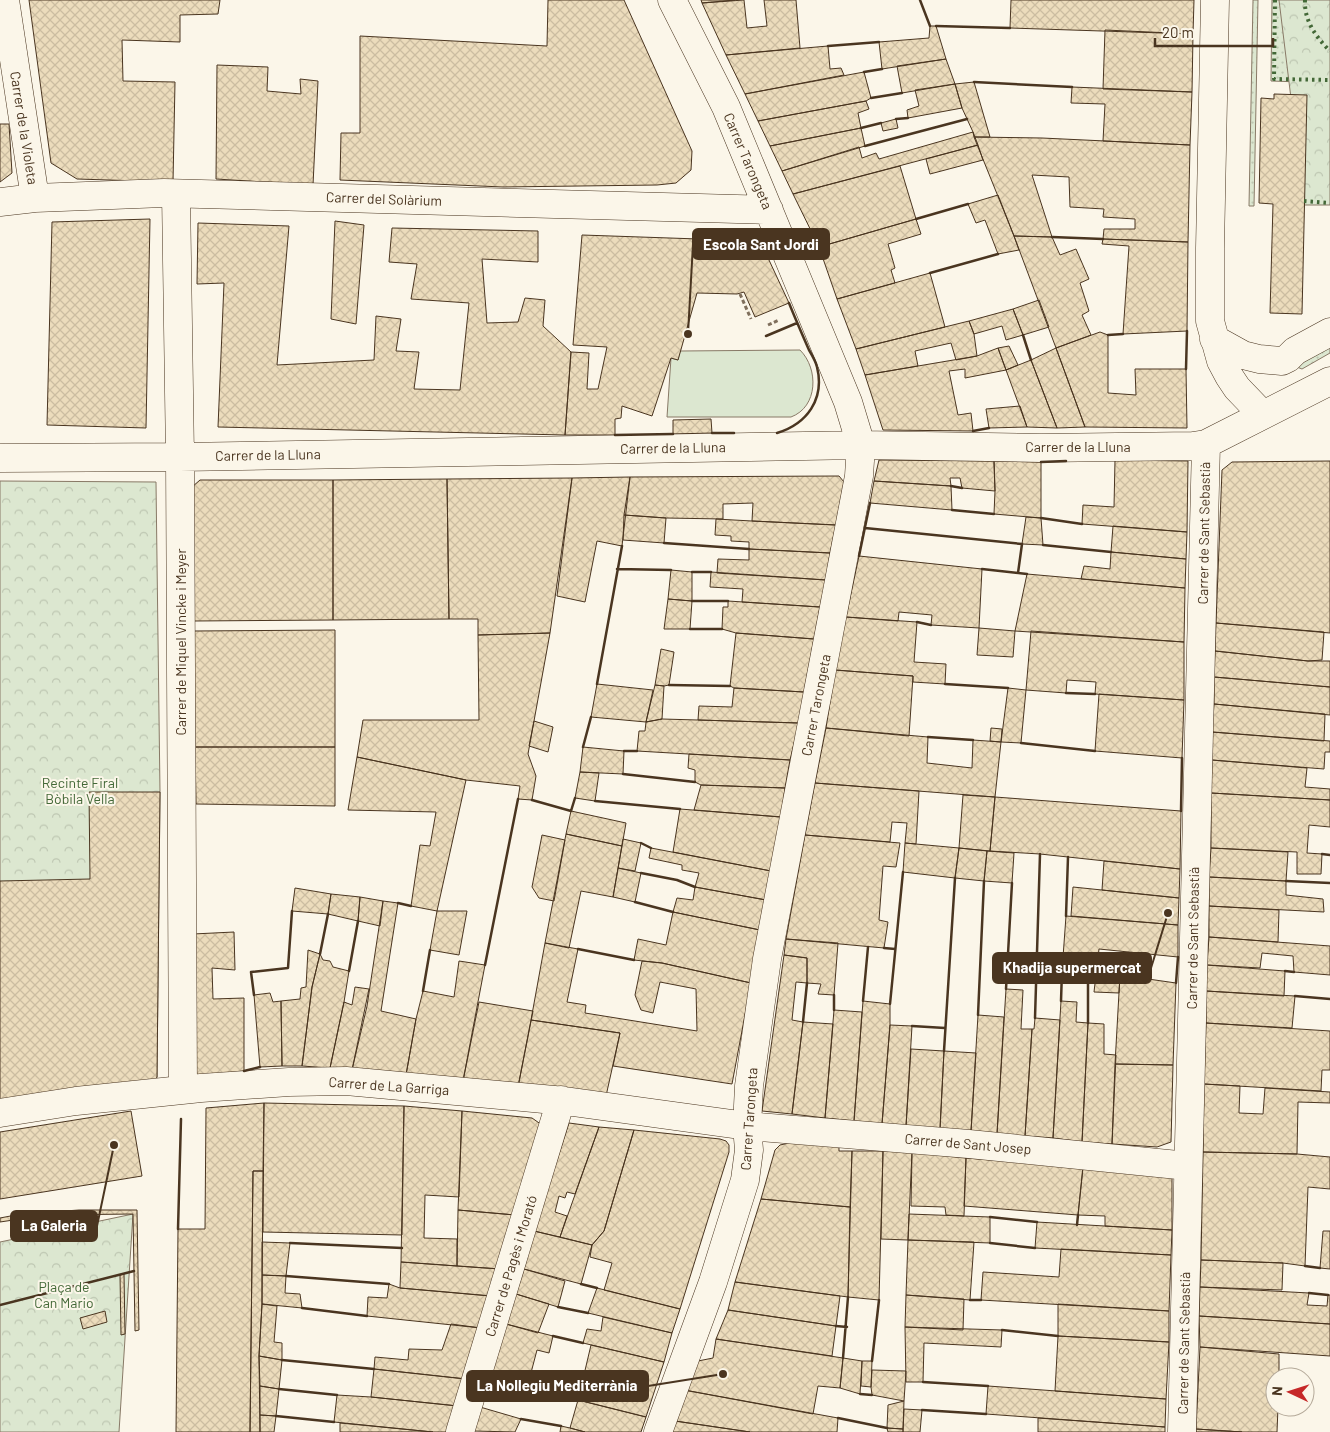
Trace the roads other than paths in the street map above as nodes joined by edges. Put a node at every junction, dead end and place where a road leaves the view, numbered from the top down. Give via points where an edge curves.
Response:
1 (5, 0) edge
2 (672, 0) edge
3 (1215, 0) edge
4 (176, 194) junction
5 (35, 198) junction
6 (0, 202) edge
7 (769, 210) junction
8 (1330, 332) edge
9 (1214, 339) junction
10 (1288, 358) junction
11 (1330, 381) edge
12 (1272, 410) junction
13 (1206, 444) junction
14 (861, 445) junction
15 (180, 457) junction
16 (0, 458) edge
17 (183, 1090) junction
18 (561, 1100) junction
19 (0, 1113) edge
20 (747, 1126) junction
21 (1188, 1166) junction
22 (460, 1432) edge
23 (658, 1432) edge
24 (1182, 1432) edge

1 - 5 street, Carrer de la Violeta
2 - 7 street, Carrer Tarongeta via 726,107
3 - 9 street via 1209,307
4 - 5 street, Carrer del Solàrium
4 - 7 street, Carrer del Solàrium
4 - 15 street, Carrer de Miquel Vincke i Meyer
5 - 6 street, Carrer del Solàrium
7 - 14 street, Carrer Tarongeta via 848,402
8 - 10 street
9 - 10 street via 1243,355 1282,361
9 - 12 street via 1221,361 1237,388
10 - 12 street
11 - 12 street, Carrer de la Lluna
12 - 13 street, Carrer de la Lluna
13 - 14 street, Carrer de la Lluna via 1042,448
13 - 21 street, Carrer de Sant Sebastià
14 - 15 street, Carrer de la Lluna
14 - 20 street, Carrer Tarongeta via 857,486 767,958 748,1086
15 - 16 street, Carrer de la Lluna
15 - 17 street, Carrer de Miquel Vincke i Meyer
17 - 18 street, Carrer de La Garriga via 346,1081
17 - 19 street, Carrer de La Garriga
18 - 20 street, Carrer de La Garriga
18 - 22 street, Carrer de Pagès i Morató
20 - 21 street, Carrer de Sant Josep
20 - 23 street, Carrer Tarongeta via 749,1150 745,1180 713,1282
21 - 24 street, Carrer de Sant Sebastià

